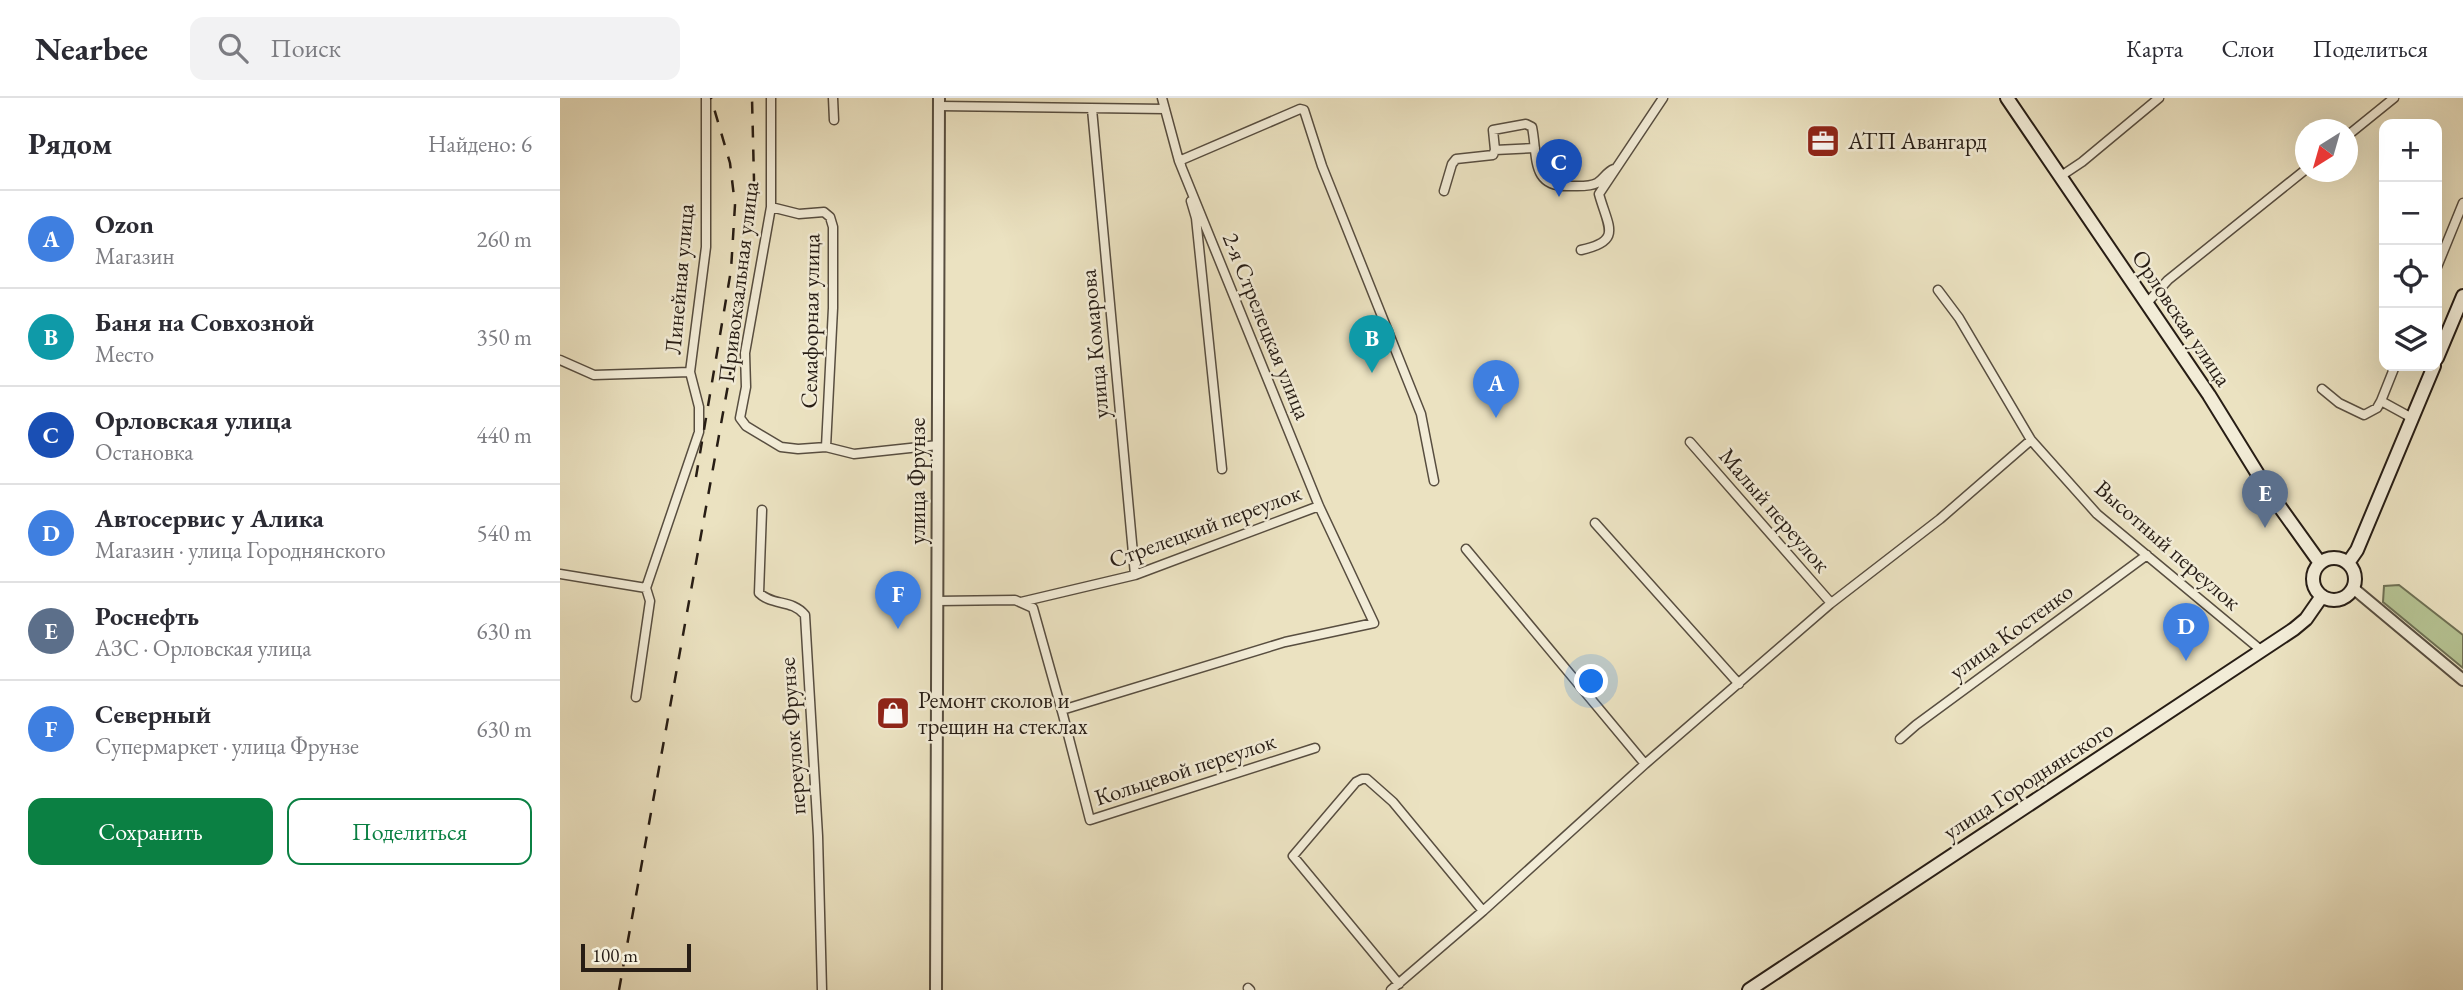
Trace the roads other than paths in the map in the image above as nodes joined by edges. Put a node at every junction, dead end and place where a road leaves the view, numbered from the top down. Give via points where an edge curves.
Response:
1 (706, 98) edge
2 (771, 98) edge
3 (832, 98) edge
4 (1162, 98) edge
5 (1663, 98) edge
6 (2007, 98) edge
7 (2159, 98) edge
8 (2394, 98) edge
9 (939, 102) edge
10 (1092, 109) junction
11 (1165, 109) junction
12 (834, 120) dead end
13 (2358, 126) edge
14 (1535, 148) junction
15 (1495, 150) junction
16 (1180, 161) junction
17 (1614, 169) junction
18 (2061, 176) junction
19 (2295, 178) edge
20 (1590, 186) junction
21 (1444, 191) dead end
22 (1599, 194) junction
23 (2463, 203) edge
24 (771, 207) junction
25 (1581, 250) dead end
26 (2442, 255) edge
27 (1938, 290) dead end
28 (2463, 296) edge
29 (2147, 303) junction
30 (2442, 346) edge
31 (560, 360) edge
32 (2393, 371) edge
33 (2432, 371) edge
34 (690, 372) junction
35 (2322, 390) dead end
36 (2381, 401) junction
37 (2412, 418) junction
38 (2031, 440) junction
39 (1690, 442) dead end
40 (938, 445) junction
41 (826, 447) junction
42 (1222, 469) dead end
43 (1434, 481) dead end
44 (1319, 506) junction
45 (762, 510) dead end
46 (1595, 523) dead end
47 (1466, 549) dead end
48 (2147, 555) junction
49 (2320, 563) junction
50 (2348, 563) junction
51 (560, 574) edge
52 (1135, 575) junction
53 (646, 588) junction
54 (2353, 588) junction
55 (2322, 596) junction
56 (937, 601) junction
57 (1021, 602) junction
58 (1831, 604) junction
59 (2262, 651) junction
60 (2463, 680) edge
61 (1739, 684) junction
62 (636, 697) dead end
63 (1062, 710) junction
64 (1900, 739) dead end
65 (1315, 748) dead end
66 (1645, 764) junction
67 (1483, 911) junction
68 (1399, 984) junction
69 (822, 990) edge
70 (936, 990) edge
71 (1391, 990) edge
72 (1749, 990) edge

1 - 34 street, Линейная улица via 706,247
2 - 24 street, Привокзальная улица
3 - 12 street
4 - 11 street, 2-я Стрелецкая улица
5 - 17 street
6 - 18 main road, Орловская улица
7 - 18 street
8 - 13 street
9 - 10 street
9 - 40 street, улица Фрунзе
10 - 11 street
10 - 52 street, улица Комарова
11 - 16 street, 2-я Стрелецкая улица
14 - 15 street
14 - 15 street via 1533,130 1526,124 1494,129
14 - 20 street via 1537,166 1547,182
15 - 21 street via 1489,157 1456,159
16 - 42 street, 2-я Стрелецкая улица via 1196,218
16 - 43 street via 1304,110 1421,414
16 - 44 street, 2-я Стрелецкая улица
17 - 20 street
17 - 22 street
18 - 29 main road, Орловская улица
19 - 29 street
20 - 22 street
22 - 25 street via 1609,237
23 - 26 street
24 - 41 street, Семафорная улица via 799,214 824,212 833,227
24 - 41 street, Привокзальная улица via 739,414 746,426 781,447
27 - 38 street, Высотный переулок
28 - 30 main road
29 - 49 main road, Орловская улица
31 - 34 street, Линейная улица via 594,375
32 - 36 street
33 - 37 main road
34 - 53 street via 699,407 699,432
35 - 36 street via 2364,415
36 - 37 street
37 - 50 main road
38 - 48 street, Высотный переулок via 2096,514
38 - 58 street
39 - 58 street, Малый переулок
40 - 41 street via 854,454
40 - 56 street, улица Фрунзе
44 - 52 street, Стрелецкий переулок
44 - 63 street, 2-я Стрелецкая улица via 1374,623 1286,642
45 - 69 street, переулок Фрунзе via 759,593 767,600 799,608 805,615
46 - 61 street
47 - 66 street
48 - 59 street, Высотный переулок
48 - 64 street, улица Костенко
49 - 50 main road via 2336,558
49 - 55 main road via 2312,578
50 - 54 main road via 2355,577
51 - 53 street
52 - 57 street, Стрелецкий переулок
53 - 62 street via 650,601
54 - 55 main road via 2341,599
54 - 60 street
55 - 59 main road, улица Городнянского via 2306,619
56 - 57 street
56 - 70 street, улица Фрунзе
57 - 63 street, Кольцевой переулок via 1033,608
58 - 61 street
59 - 72 main road, улица Городнянского
61 - 66 street
63 - 65 street, Кольцевой переулок via 1090,820
66 - 67 street
67 - 68 street
67 - 68 street via 1393,802 1367,779 1356,782 1293,856
68 - 71 street

